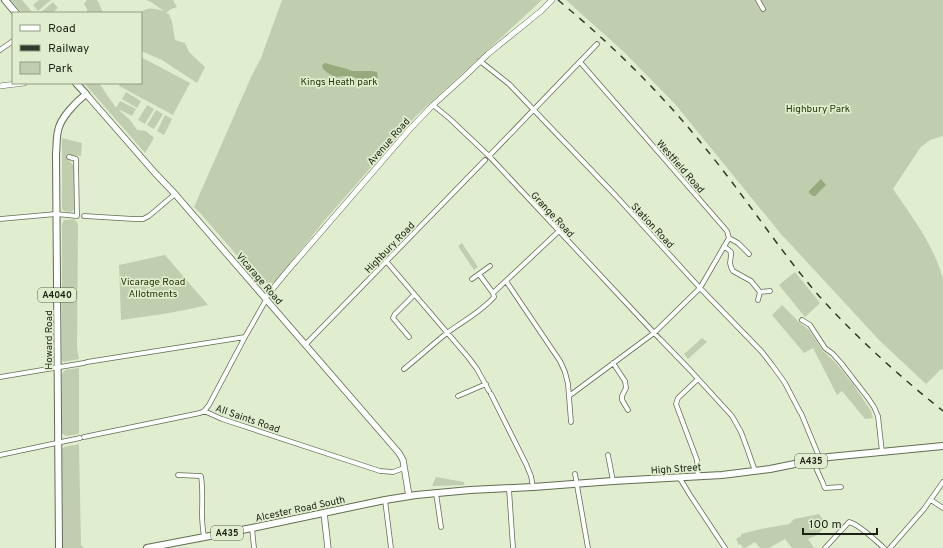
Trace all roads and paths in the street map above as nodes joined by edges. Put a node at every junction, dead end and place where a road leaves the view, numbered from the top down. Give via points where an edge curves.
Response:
1 (5, 0) edge
2 (552, 0) edge
3 (758, 0) edge
4 (763, 9) dead end
5 (15, 12) edge
6 (12, 42) edge
7 (597, 44) dead end
8 (0, 50) edge
9 (480, 61) junction
10 (580, 62) junction
11 (16, 84) edge
12 (77, 84) edge
13 (0, 86) edge
14 (86, 94) junction
15 (433, 105) junction
16 (534, 110) junction
17 (69, 157) dead end
18 (487, 158) junction
19 (174, 194) junction
20 (56, 214) junction
21 (84, 216) dead end
22 (0, 219) edge
23 (558, 231) junction
24 (729, 238) junction
25 (724, 246) junction
26 (749, 254) dead end
27 (386, 261) junction
28 (490, 266) dead end
29 (479, 274) junction
30 (472, 279) dead end
31 (506, 281) junction
32 (700, 288) junction
33 (770, 291) dead end
34 (760, 292) junction
35 (493, 293) junction
36 (414, 295) junction
37 (266, 299) junction
38 (758, 300) dead end
39 (802, 320) dead end
40 (447, 333) junction
41 (654, 333) junction
42 (245, 337) junction
43 (409, 337) dead end
44 (305, 345) junction
45 (613, 363) junction
46 (58, 368) junction
47 (404, 369) dead end
48 (0, 377) edge
49 (698, 379) junction
50 (486, 384) junction
51 (458, 396) dead end
52 (569, 396) junction
53 (628, 410) dead end
54 (204, 411) junction
55 (571, 422) dead end
56 (58, 443) junction
57 (943, 446) edge
58 (882, 452) junction
59 (0, 455) edge
60 (608, 455) dead end
61 (817, 459) junction
62 (404, 468) junction
63 (754, 471) junction
64 (575, 474) dead end
65 (178, 475) dead end
66 (698, 477) junction
67 (679, 478) junction
68 (613, 481) junction
69 (943, 482) edge
70 (577, 484) junction
71 (534, 487) junction
72 (841, 487) dead end
73 (509, 488) junction
74 (436, 493) junction
75 (408, 496) junction
76 (385, 500) junction
77 (931, 500) junction
78 (943, 508) edge
79 (324, 514) junction
80 (441, 527) dead end
81 (252, 528) junction
82 (204, 537) junction
83 (172, 546) edge
84 (391, 546) edge
85 (59, 548) edge
86 (147, 548) edge
87 (254, 548) edge
88 (328, 548) edge
89 (512, 548) edge
90 (588, 548) edge
91 (724, 548) edge
92 (824, 548) edge
93 (884, 548) edge
94 (890, 548) edge

1 - 5 main road
2 - 9 street, Avenue Road
3 - 4 street
6 - 8 street
7 - 10 street, Highbury Road
9 - 15 street, Avenue Road
9 - 16 street, Station Road via 509,84
10 - 16 street, Highbury Road
10 - 24 street, Westfield Road via 727,231
11 - 13 street
12 - 14 main road, Vicarage Road
14 - 19 main road, Vicarage Road
14 - 20 main road, Howard Road / A4040 via 66,115 58,130
15 - 18 street, Grange Road
15 - 37 street, Avenue Road via 289,269
16 - 18 street, Highbury Road
16 - 32 street, Station Road
17 - 20 street via 76,159 77,216
18 - 23 street, Grange Road
18 - 27 street, Highbury Road
19 - 21 street via 143,219
19 - 37 main road, Vicarage Road
20 - 22 street
20 - 46 main road, Howard Road / A4040
23 - 31 street
23 - 41 street, Grange Road
24 - 25 street
24 - 26 street
25 - 32 street
25 - 34 street via 731,252 730,263 733,271 751,281
27 - 36 street
27 - 44 street, Highbury Road
28 - 29 street
29 - 30 street
29 - 35 street
31 - 35 street
31 - 52 street via 560,361 565,372
32 - 41 street
32 - 61 street, Station Road via 772,365 801,412
33 - 34 street
34 - 38 street
35 - 40 street via 494,297 490,301
36 - 40 street
36 - 43 street via 393,318
37 - 42 street
37 - 44 main road, Vicarage Road
39 - 58 street via 810,325 825,348 841,363 874,407 878,416
40 - 47 street
40 - 50 street via 468,357
41 - 45 street
41 - 49 street, Grange Road
42 - 46 street
42 - 54 street
44 - 62 main road, Vicarage Road via 399,453
45 - 52 street
45 - 53 street via 624,381 626,388 622,400
46 - 48 street
46 - 56 main road, Howard Road / A4040
49 - 63 street, Grange Road via 732,416 741,432
49 - 66 street via 678,398 676,404 697,460
50 - 51 street
50 - 71 street via 526,464
52 - 55 street
54 - 56 street, All Saints Road
54 - 62 street, All Saints Road via 380,471 393,472
56 - 59 street, All Saints Road
56 - 85 main road, Howard Road / A4040
57 - 58 main road, High Street / A435
58 - 61 main road, High Street / A435
60 - 68 street
61 - 63 main road, High Street / A435
61 - 72 street, Station Road via 816,469 824,487
62 - 75 main road, Vicarage Road
63 - 66 main road, High Street / A435
64 - 70 street
65 - 82 street via 201,476
66 - 67 main road, High Street / A435
67 - 68 main road, High Street / A435
67 - 91 street
68 - 70 main road, High Street / A435
69 - 77 street
70 - 71 main road, High Street / A435
70 - 90 street
71 - 73 main road, High Street / A435
73 - 74 main road, High Street / A435
73 - 89 street
74 - 75 main road, High Street / A435
74 - 80 street
75 - 76 main road, A435
76 - 79 main road, Alcester Road South / A435
76 - 84 street
77 - 78 street
77 - 94 street
79 - 81 main road, Alcester Road South / A435
79 - 88 main road
81 - 82 main road, Alcester Road South / A435
81 - 87 street
82 - 83 main road, Alcester Road South / A435
83 - 86 main road, Alcester Road South / A435
92 - 93 street via 849,522

